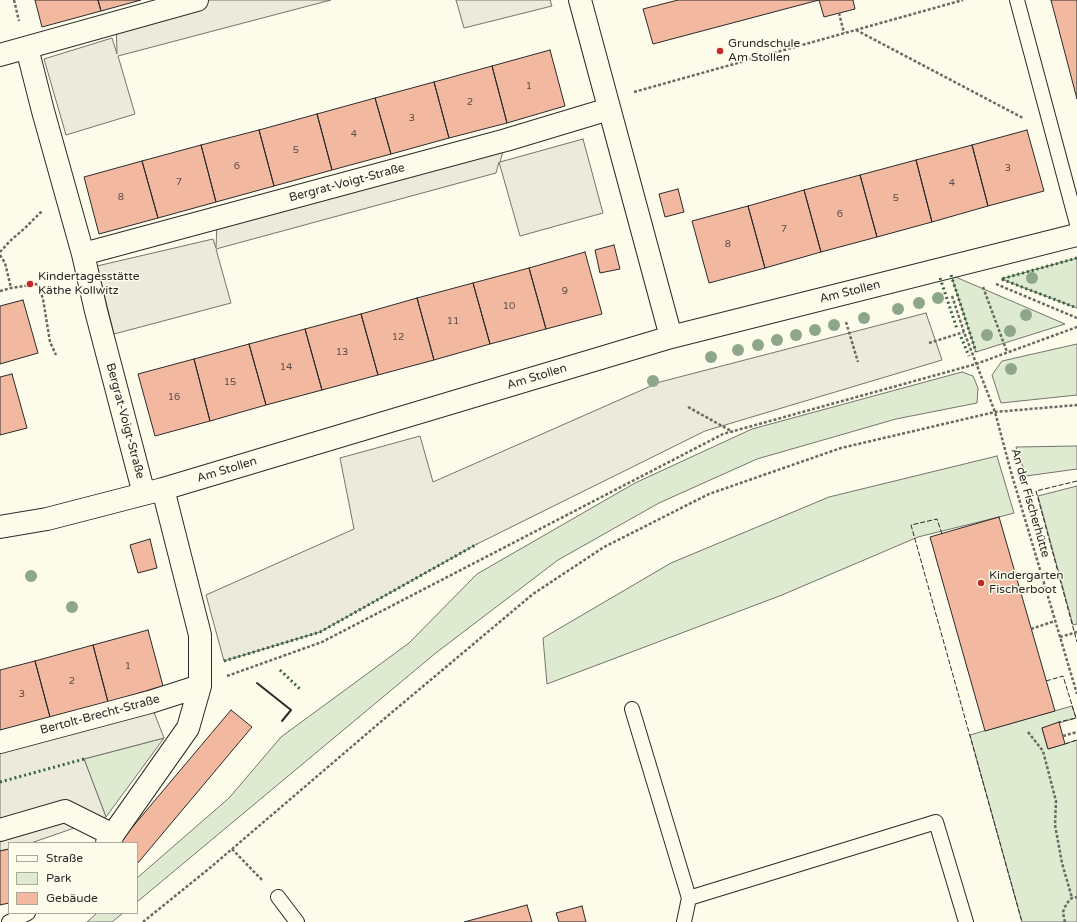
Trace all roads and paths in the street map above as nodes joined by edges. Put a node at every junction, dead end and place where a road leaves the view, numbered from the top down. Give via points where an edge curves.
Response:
1 (197, 0) edge
2 (580, 0) edge
3 (963, 0) edge
4 (1017, 0) edge
5 (839, 13) dead end
6 (855, 30) junction
7 (844, 33) junction
8 (27, 48) junction
9 (0, 55) edge
10 (610, 109) junction
11 (1053, 133) junction
12 (68, 200) junction
13 (1077, 224) edge
14 (1077, 235) edge
15 (0, 252) edge
16 (84, 254) junction
17 (0, 255) edge
18 (948, 267) junction
19 (994, 283) dead end
20 (11, 288) junction
21 (0, 291) edge
22 (838, 295) junction
23 (1077, 318) edge
24 (1077, 327) edge
25 (964, 332) junction
26 (671, 337) junction
27 (929, 343) dead end
28 (1006, 352) junction
29 (56, 355) dead end
30 (858, 362) dead end
31 (976, 364) junction
32 (1077, 405) edge
33 (688, 407) dead end
34 (995, 412) junction
35 (733, 432) junction
36 (153, 492) junction
37 (0, 527) edge
38 (1055, 621) junction
39 (1032, 629) dead end
40 (1077, 632) edge
41 (1060, 637) junction
42 (200, 686) junction
43 (1077, 694) edge
44 (632, 709) dead end
45 (1028, 732) dead end
46 (1077, 732) edge
47 (1063, 736) dead end
48 (0, 742) edge
49 (0, 830) edge
50 (110, 839) edge
51 (232, 849) junction
52 (278, 897) joint
53 (1077, 897) edge
54 (689, 898) junction
55 (1072, 898) junction
56 (26, 914) edge
57 (9, 922) edge
58 (143, 922) edge
59 (297, 922) edge
60 (684, 922) edge
61 (966, 922) edge
62 (1065, 922) edge

1 - 8 street
2 - 10 street
3 - 6 path
4 - 11 lane
5 - 7 path
6 - 7 path
6 - 11 path
7 - 10 path via 635,90
8 - 9 street
8 - 12 street, Bergrat-Voigt-Straße
10 - 16 street, Bergrat-Voigt-Straße via 506,140
10 - 26 street
11 - 13 lane
12 - 15 path via 40,213
12 - 16 street, Bergrat-Voigt-Straße
14 - 18 street, Am Stollen
16 - 36 street, Bergrat-Voigt-Straße via 96,311
17 - 20 path via 5,263
18 - 22 street, Am Stollen
18 - 25 path, An der Fischerhütte
18 - 28 path via 980,278
19 - 23 path
20 - 21 path
20 - 29 path via 38,284 50,342
22 - 26 street, Am Stollen
22 - 30 path
24 - 28 path
25 - 27 path
25 - 31 path, An der Fischerhütte
26 - 36 street, Am Stollen
28 - 31 path
31 - 34 path, An der Fischerhütte
31 - 35 path
32 - 34 path
33 - 35 path
34 - 38 path, An der Fischerhütte
34 - 51 path via 842,448 709,494 604,547 533,594
35 - 42 path via 723,434 322,642
36 - 37 street, Am Stollen via 47,519
36 - 42 street via 200,635
38 - 39 path
38 - 41 path, An der Fischerhütte
40 - 41 path
41 - 43 path, An der Fischerhütte
42 - 48 street, Bertolt-Brecht-Straße
42 - 50 street via 188,728
44 - 54 lane
45 - 55 path via 1043,750 1056,801 1055,825 1062,863
46 - 47 path
49 - 50 street via 65,811
51 - 52 path
51 - 58 path
52 - 59 lane
53 - 55 path
54 - 60 lane
54 - 61 lane via 936,822
55 - 62 path via 1063,912
56 - 57 lane

